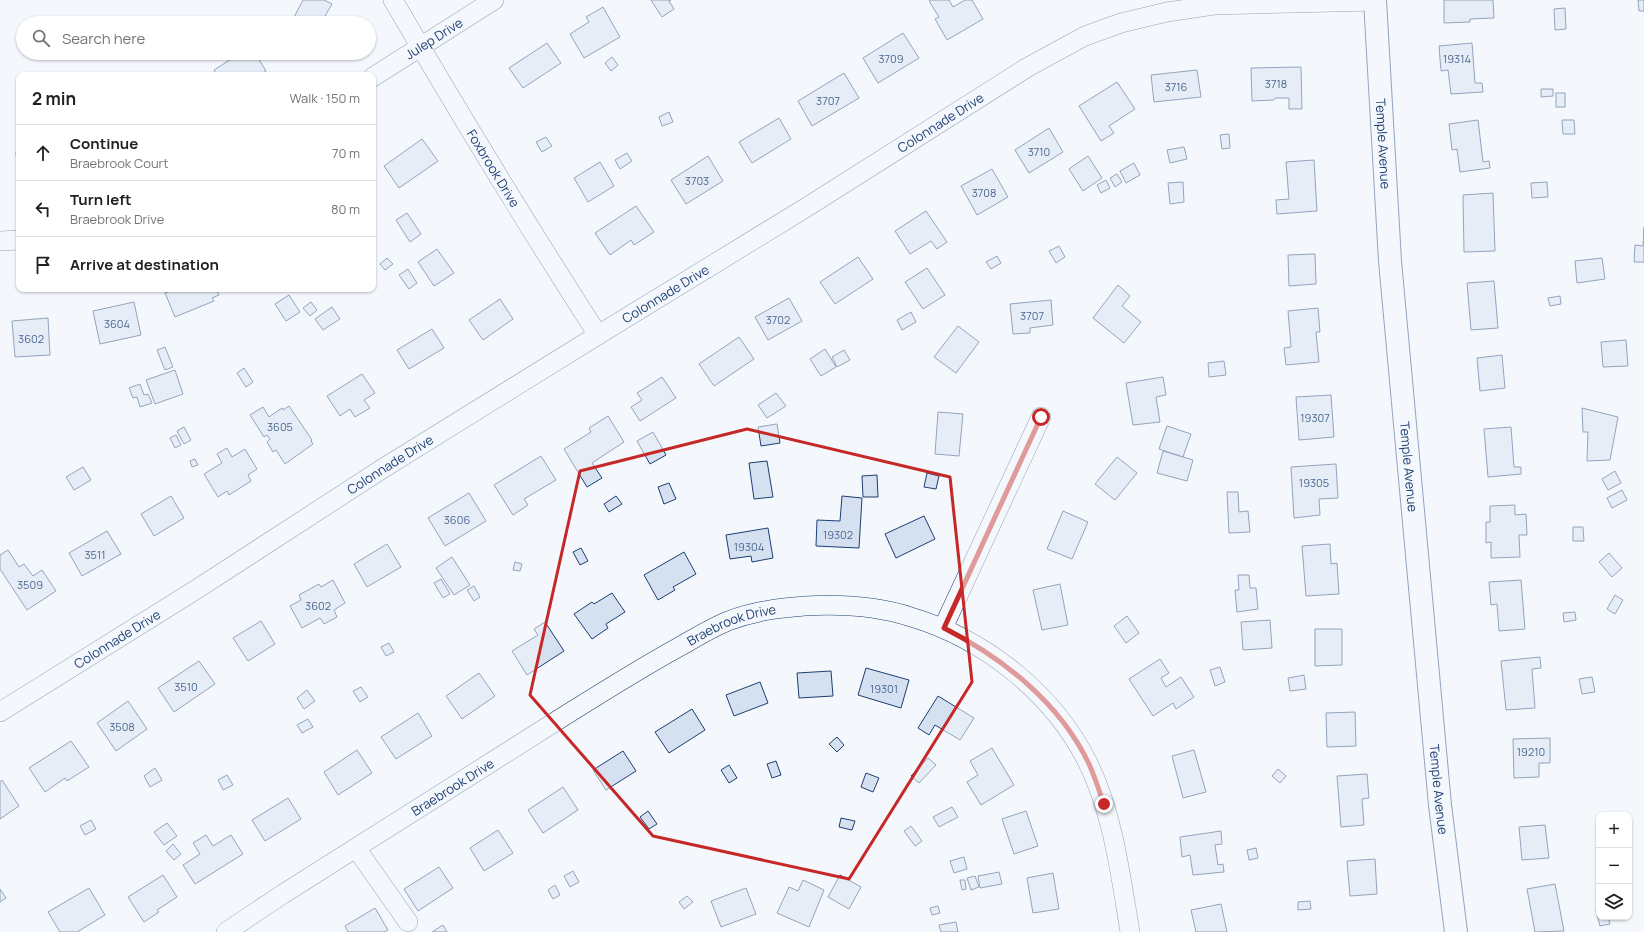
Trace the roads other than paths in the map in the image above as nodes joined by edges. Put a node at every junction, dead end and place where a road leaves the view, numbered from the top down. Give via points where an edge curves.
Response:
1 (393, 0) edge
2 (494, 0) edge
3 (1375, 1) edge
4 (420, 47) junction
5 (376, 75) edge
6 (16, 240) edge
7 (0, 241) edge
8 (598, 335) junction
9 (1041, 417) dead end
10 (944, 628) junction
11 (0, 712) edge
12 (356, 848) junction
13 (408, 922) dead end
14 (226, 932) edge
15 (1130, 932) edge
16 (1456, 932) edge

1 - 4 street, Foxbrook Drive
2 - 4 street, Julep Drive
3 - 8 street, Colonnade Drive via 1214,5 1167,12 1121,23 1085,36 1028,67
3 - 16 street, Temple Avenue via 1390,261 1440,805
4 - 5 street, Julep Drive
4 - 8 street, Foxbrook Drive
6 - 7 street
8 - 11 street, Colonnade Drive
9 - 10 street
10 - 12 street, Braebrook Drive via 896,613 826,605 760,611 729,621 644,666
10 - 15 street, Braebrook Drive via 993,657 1028,685 1049,705 1071,733 1089,764 1104,804
12 - 13 street
12 - 14 street, Braebrook Drive

